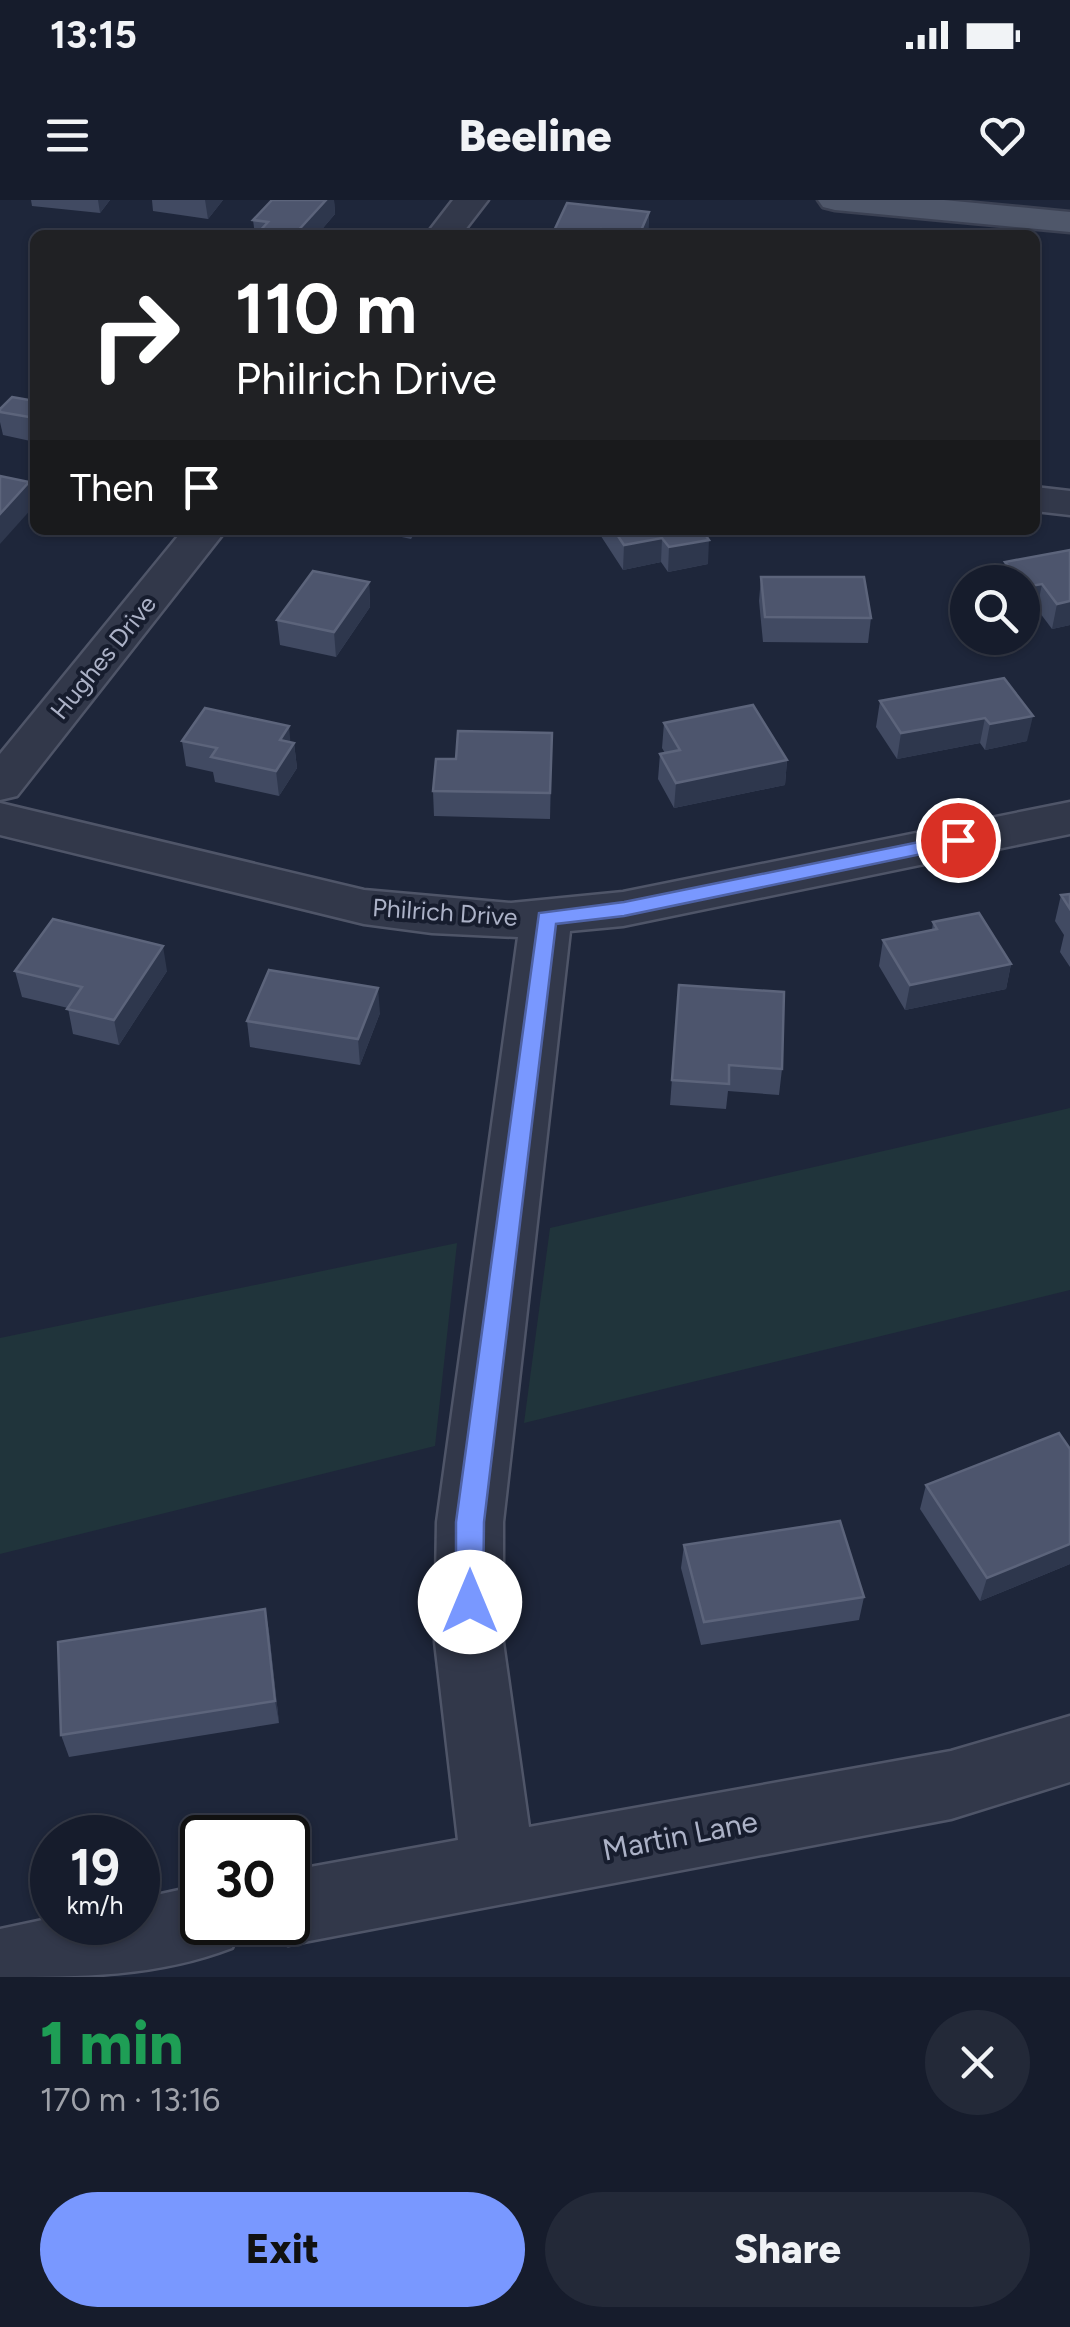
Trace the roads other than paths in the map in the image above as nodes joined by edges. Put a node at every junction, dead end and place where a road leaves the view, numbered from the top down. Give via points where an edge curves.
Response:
1 (471, 200) edge
2 (835, 200) edge
3 (1070, 222) edge
4 (447, 230) edge
5 (1040, 499) edge
6 (1070, 502) edge
7 (201, 535) edge
8 (0, 784) edge
9 (1070, 818) edge
10 (0, 819) edge
11 (546, 918) junction
12 (1070, 1750) edge
13 (498, 1870) junction
14 (310, 1904) edge
15 (180, 1928) edge
16 (0, 1966) edge

1 - 4 street
2 - 3 main road
5 - 6 street
7 - 8 street, Hughes Drive
9 - 11 street, Philrich Drive via 624,909
10 - 11 street, Philrich Drive via 364,907
11 - 13 street via 470,1522 469,1642
12 - 13 street, Martin Lane via 950,1785
13 - 14 street, Martin Lane
15 - 16 street

